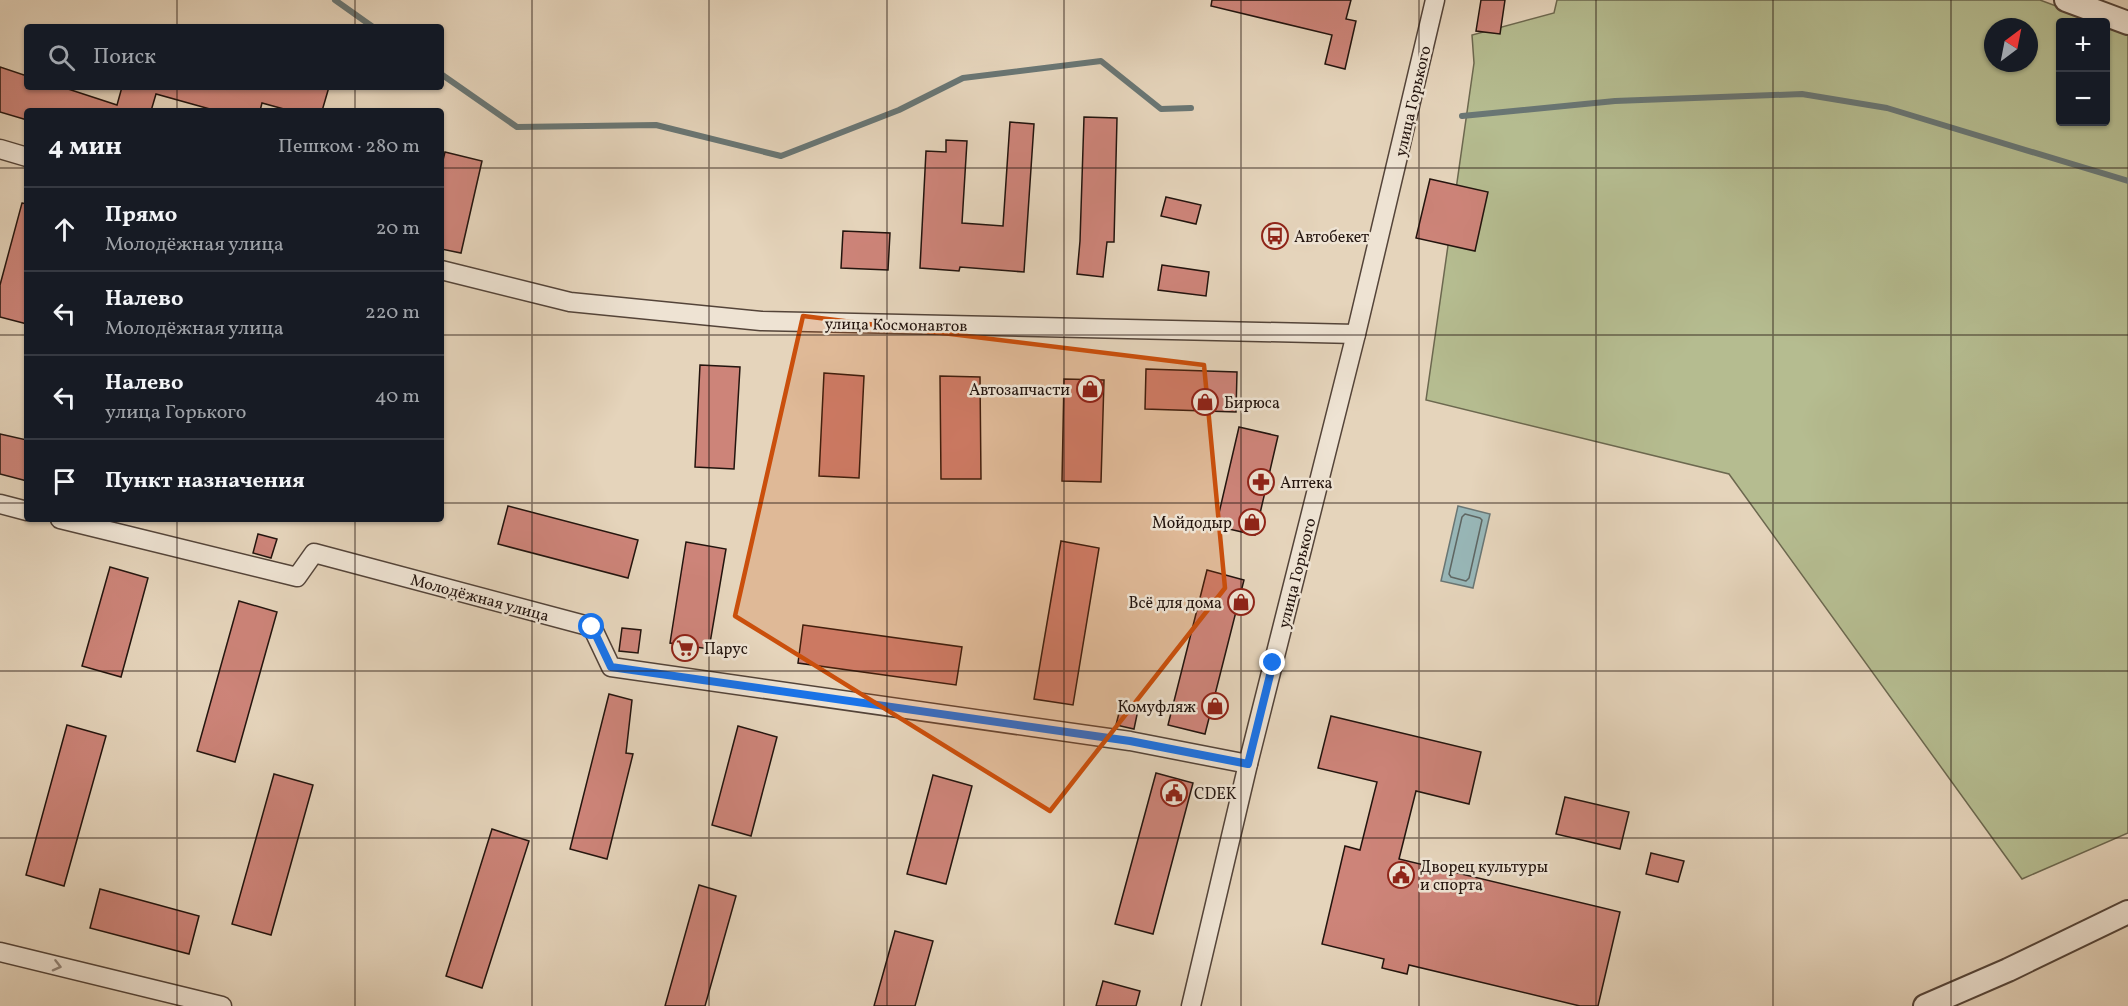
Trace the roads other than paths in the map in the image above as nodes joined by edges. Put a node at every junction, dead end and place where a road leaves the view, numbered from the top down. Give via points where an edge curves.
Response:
1 (1436, 0) edge
2 (2066, 0) edge
3 (2098, 6) edge
4 (2128, 23) edge
5 (0, 149) edge
6 (24, 156) edge
7 (444, 271) edge
8 (1356, 334) junction
9 (0, 504) edge
10 (24, 510) edge
11 (72, 522) edge
12 (1248, 764) junction
13 (2128, 912) edge
14 (0, 952) edge
15 (222, 1006) edge
16 (1191, 1006) edge
17 (1925, 1006) edge

1 - 8 street, улица Горького
2 - 3 street
3 - 4 street
5 - 6 street
7 - 8 street, улица Космонавтов via 570,302 761,321
8 - 12 street, улица Горького
9 - 10 street
11 - 12 street, Молодёжная улица via 297,577 314,553 592,627 611,667 1130,741
12 - 16 street, улица Горького
13 - 17 street
14 -> 15 street

